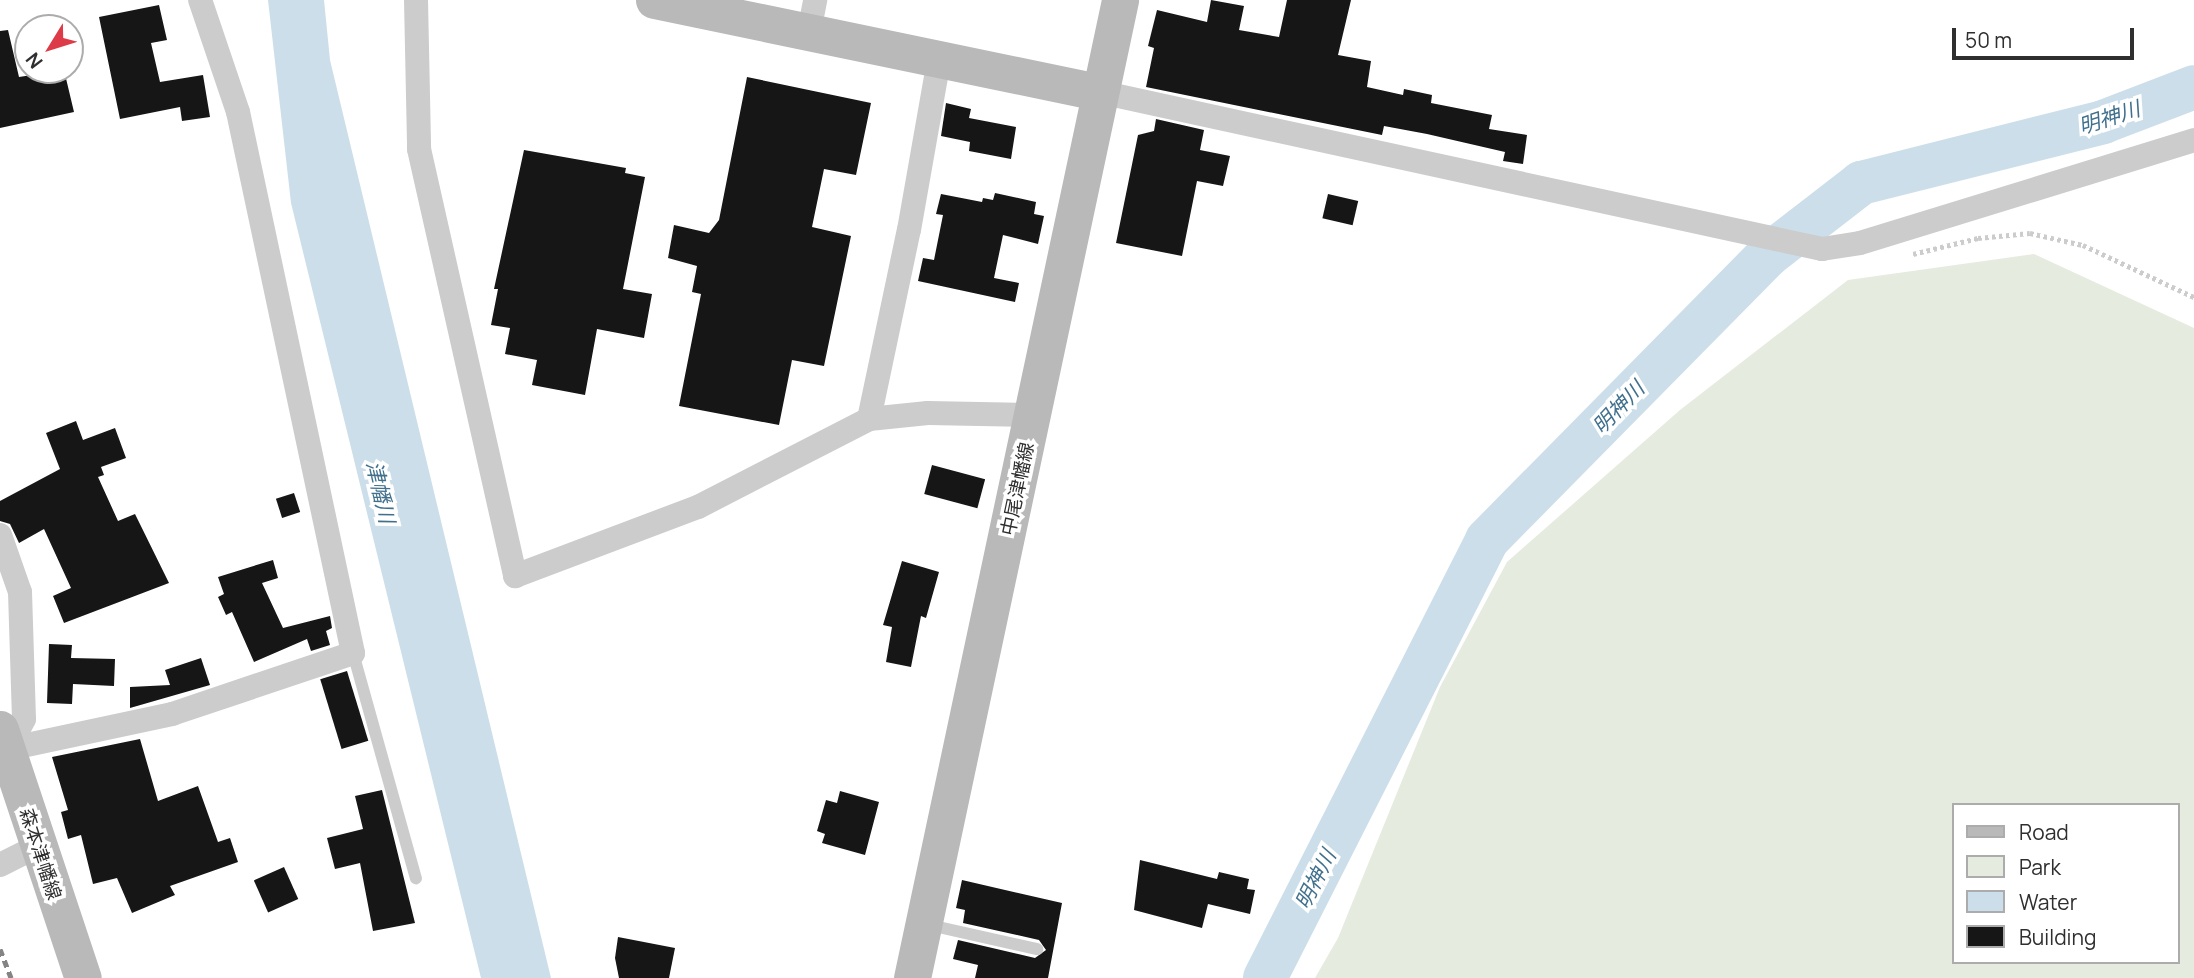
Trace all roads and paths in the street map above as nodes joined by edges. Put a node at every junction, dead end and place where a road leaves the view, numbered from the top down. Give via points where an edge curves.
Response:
1 (200, 0) edge
2 (416, 0) edge
3 (654, 0) edge
4 (1120, 0) edge
5 (812, 16) edge
6 (939, 59) junction
7 (1100, 92) junction
8 (2194, 140) edge
9 (1906, 256) dead end
10 (2194, 297) edge
11 (1034, 415) junction
12 (869, 419) junction
13 (0, 535) edge
14 (353, 653) junction
15 (4, 739) edge
16 (36, 847) junction
17 (0, 866) edge
18 (416, 878) dead end
19 (925, 923) junction
20 (1037, 949) dead end
21 (83, 978) edge
22 (912, 978) edge

1 - 14 street via 238,112
2 - 12 street via 419,149 515,576 698,507
3 - 5 main road
4 - 7 main road, 中尾津幡線
5 - 6 main road
6 - 7 main road
6 - 12 street
7 - 8 street via 1822,249 1860,243
7 - 11 main road, 中尾津幡線
9 - 10 path via 1978,238 2030,233 2083,245
11 - 12 street via 928,414
11 - 19 main road, 中尾津幡線
13 - 15 street via 20,592 24,719
14 - 15 street via 172,713
14 - 18 lane
15 - 16 main road, 森本津幡線
16 - 17 street
16 - 21 main road, 森本津幡線
19 - 20 lane
19 - 22 main road, 中尾津幡線

